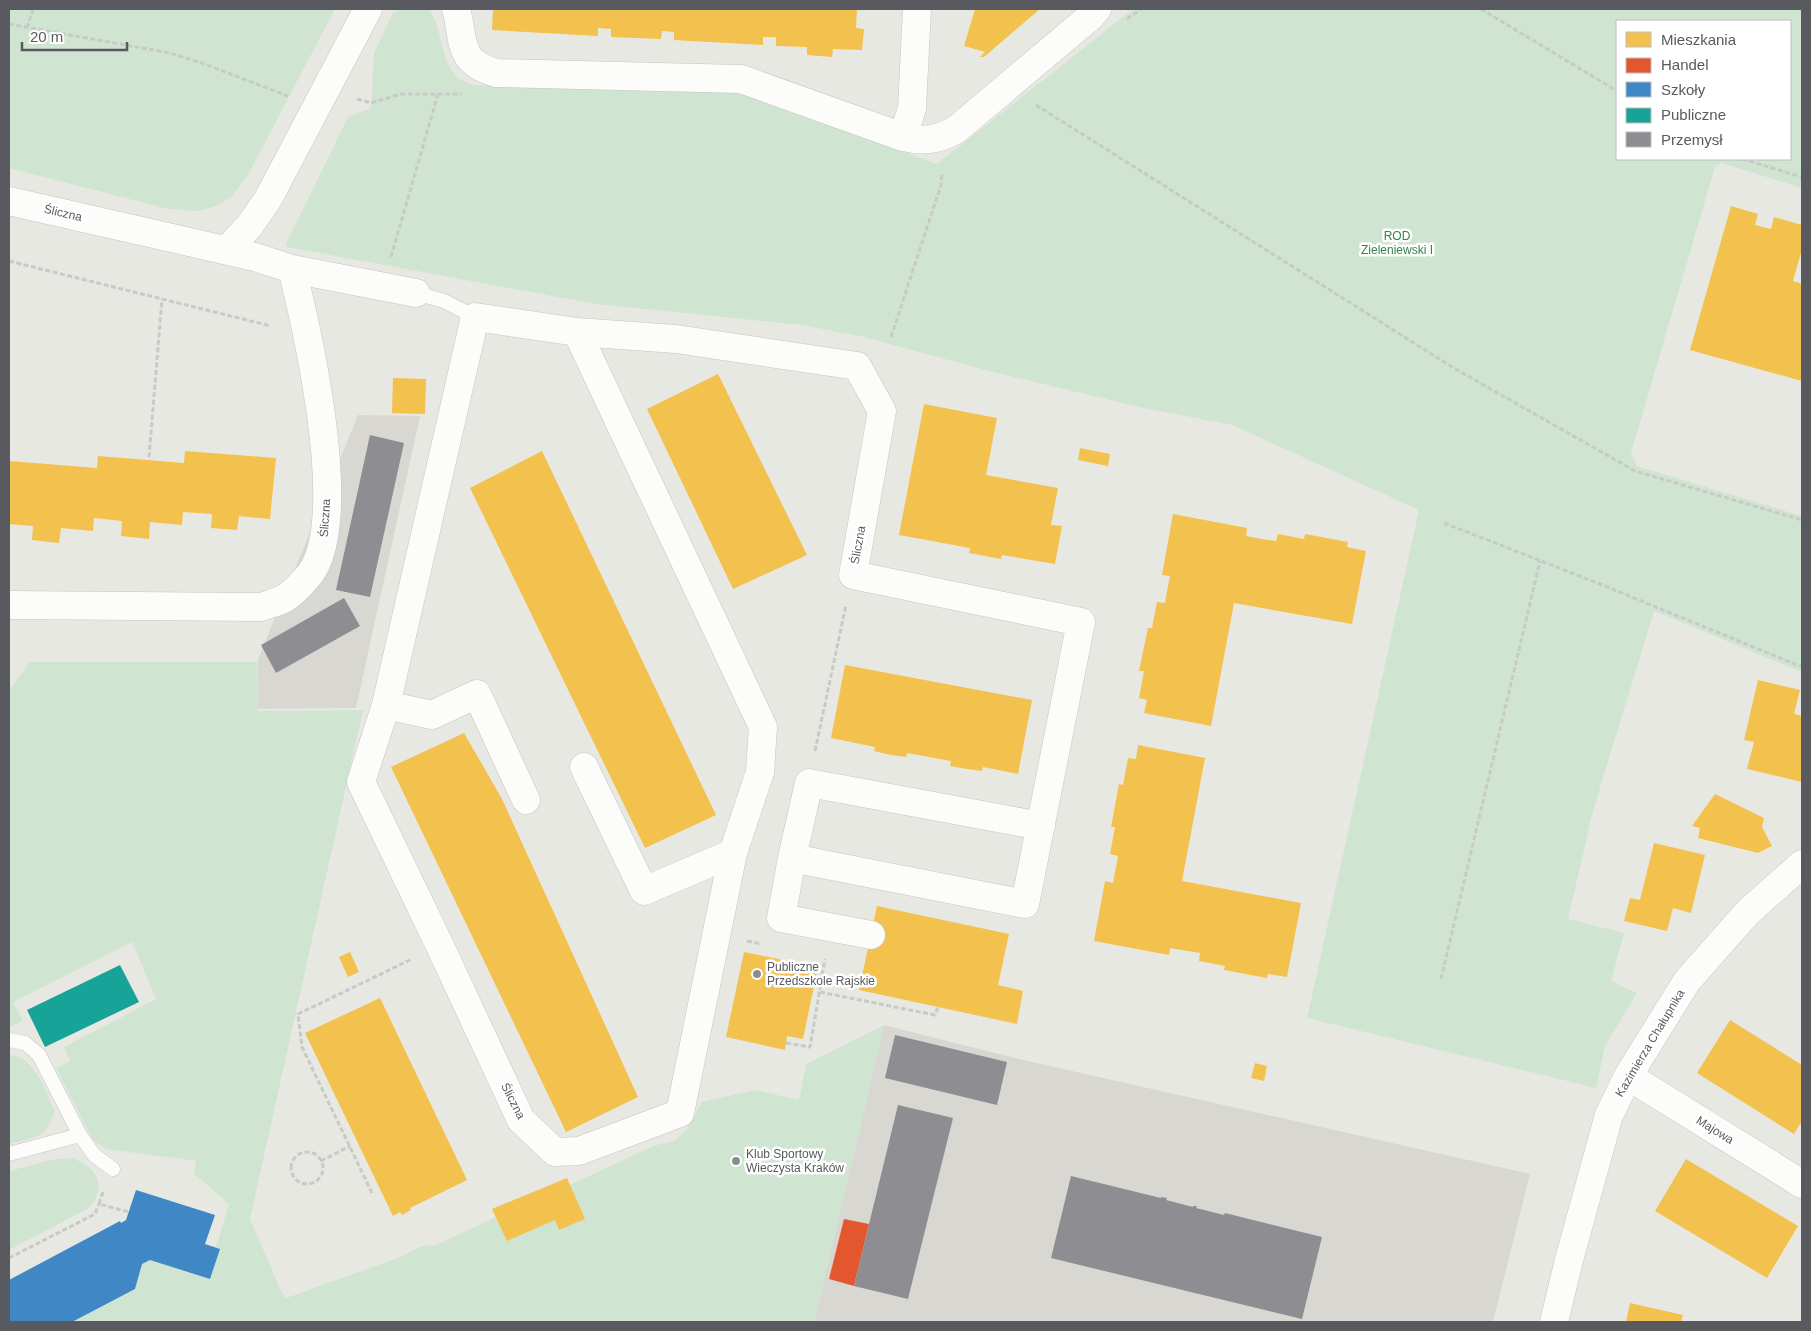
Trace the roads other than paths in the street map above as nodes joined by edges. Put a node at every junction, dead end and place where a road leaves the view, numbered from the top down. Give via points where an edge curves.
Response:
1 (368, 9) edge
2 (456, 9) edge
3 (917, 9) edge
4 (1097, 9) edge
5 (903, 136) junction
6 (9, 201) edge
7 (227, 250) junction
8 (292, 269) junction
9 (416, 294) joint
10 (475, 316) junction
11 (577, 332) junction
12 (9, 606) edge
13 (386, 705) junction
14 (584, 767) dead end
15 (526, 800) dead end
16 (1041, 826) junction
17 (733, 853) junction
18 (792, 858) junction
19 (1802, 864) edge
20 (871, 935) dead end
21 (9, 1040) edge
22 (1628, 1076) junction
23 (80, 1135) junction
24 (9, 1154) edge
25 (113, 1169) dead end
26 (1802, 1184) edge
27 (1554, 1322) edge

1 - 7 street via 268,199
2 - 5 street via 463,48 481,69 496,73 741,79
3 - 5 street via 912,108
4 - 5 street via 957,129 935,139 917,140
6 - 7 street, Śliczna
7 - 8 street, Śliczna
8 - 9 street, Śliczna
8 - 12 street, Śliczna via 308,335 325,442 327,496 323,545 311,573 287,597 261,607
9 - 10 lane, Śliczna via 444,301
10 - 11 street, Śliczna
10 - 13 street, Śliczna
11 - 16 street, Śliczna via 676,339 856,366 882,411 853,575 1081,622
11 - 17 street, Śliczna via 763,727 760,772
13 - 15 street via 432,715 477,694
13 - 17 street, Śliczna via 360,782 521,1120 555,1152 579,1151 680,1112
14 - 17 street via 644,891
16 - 18 street via 809,783
16 - 18 street, Śliczna via 1025,904
18 - 20 street via 781,918
19 - 22 street, Kazimierza Chałupnika via 1747,912 1687,982
21 - 23 lane via 24,1043 39,1055
22 - 26 street, Majowa
22 - 27 street, Kazimierza Chałupnika via 1609,1115
23 - 24 lane
23 - 25 lane via 94,1155

